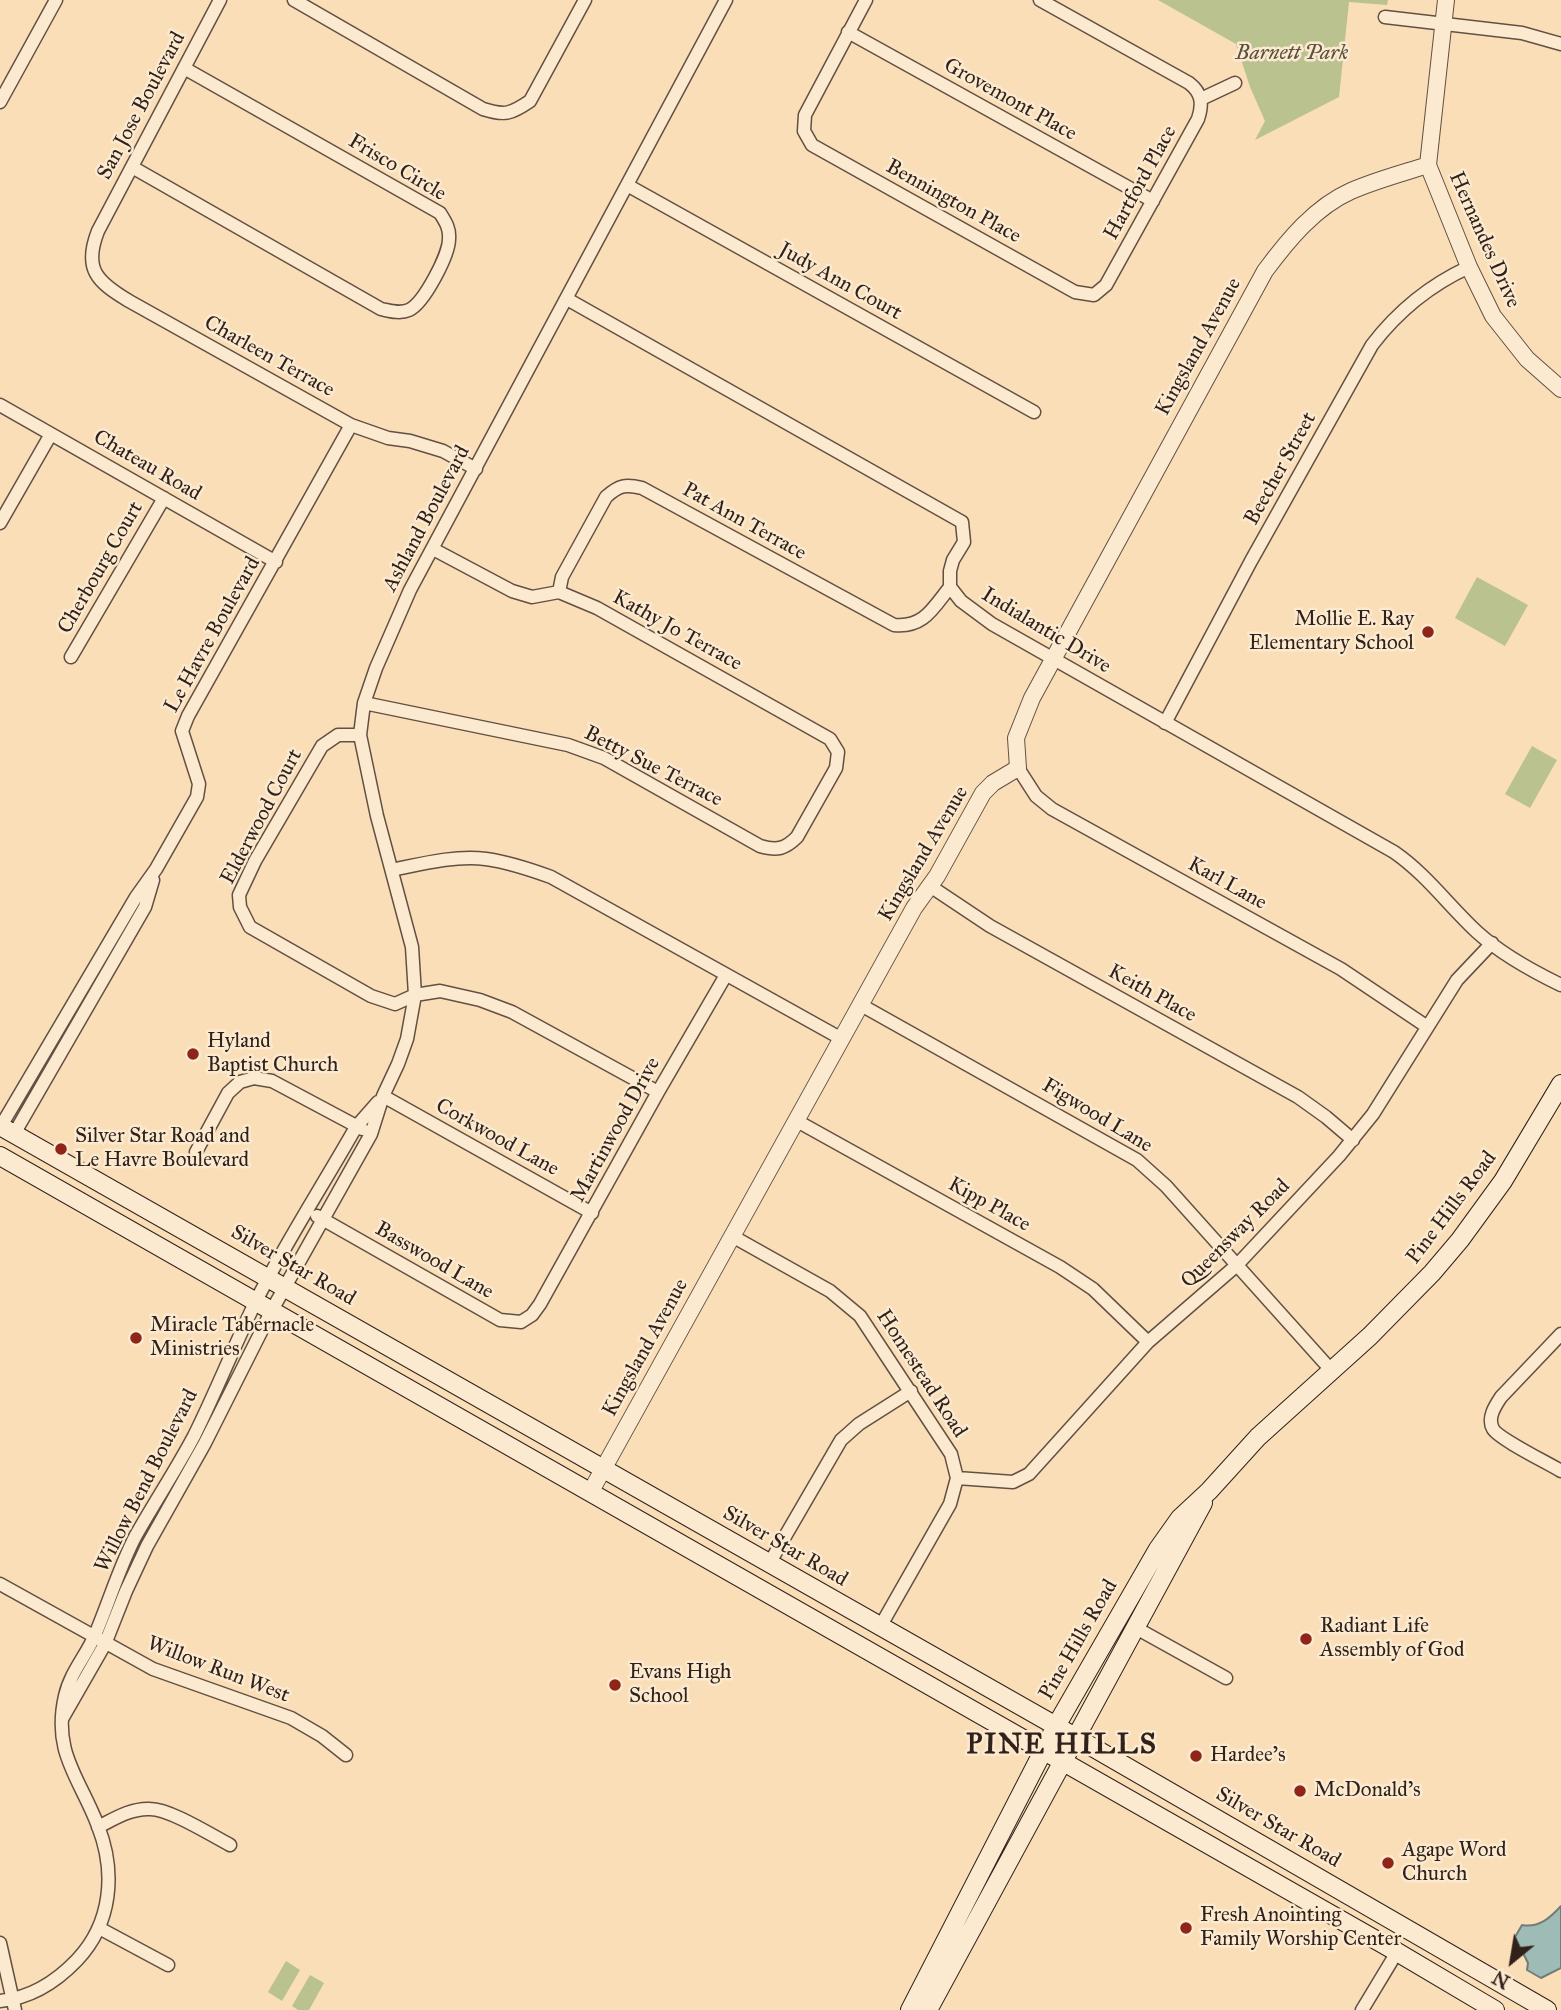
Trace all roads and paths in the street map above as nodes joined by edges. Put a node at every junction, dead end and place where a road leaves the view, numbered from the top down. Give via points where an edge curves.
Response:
1 (55, 0) edge
2 (220, 0) edge
3 (294, 0) edge
4 (584, 0) edge
5 (726, 0) edge
6 (866, 0) edge
7 (1040, 0) edge
8 (1446, 0) edge
9 (1385, 17) dead end
10 (1442, 25) junction
11 (848, 32) junction
12 (1561, 44) edge
13 (184, 68) junction
14 (1235, 83) dead end
15 (1201, 99) junction
16 (0, 102) edge
17 (1428, 165) junction
18 (132, 167) junction
19 (627, 184) junction
20 (1153, 201) junction
21 (98, 231) joint
22 (1469, 267) junction
23 (1075, 292) joint
24 (567, 299) junction
25 (1561, 389) edge
26 (0, 405) edge
27 (1034, 412) dead end
28 (351, 425) junction
29 (51, 434) junction
30 (476, 469) junction
31 (163, 498) junction
32 (0, 523) edge
33 (433, 549) junction
34 (276, 562) junction
35 (950, 587) junction
36 (559, 592) junction
37 (71, 657) dead end
38 (1052, 659) junction
39 (364, 703) junction
40 (1165, 723) junction
41 (360, 735) junction
42 (1018, 768) junction
43 (816, 805) joint
44 (391, 870) junction
45 (930, 886) junction
46 (1492, 943) junction
47 (726, 975) junction
48 (1561, 985) edge
49 (415, 995) junction
50 (861, 1005) junction
51 (1426, 1026) junction
52 (842, 1039) junction
53 (1561, 1084) edge
54 (658, 1092) junction
55 (383, 1096) junction
56 (797, 1121) junction
57 (356, 1127) junction
58 (4, 1131) edge
59 (371, 1134) junction
60 (1353, 1140) junction
61 (0, 1149) edge
62 (196, 1152) dead end
63 (0, 1156) edge
64 (308, 1211) junction
65 (592, 1213) junction
66 (324, 1220) junction
67 (176, 1226) junction
68 (732, 1236) junction
69 (1237, 1265) junction
70 (276, 1283) junction
71 (540, 1304) joint
72 (264, 1305) junction
73 (1560, 1338) edge
74 (1148, 1342) junction
75 (1331, 1370) junction
76 (911, 1391) junction
77 (604, 1469) junction
78 (1561, 1471) edge
79 (957, 1478) junction
80 (592, 1491) junction
81 (1209, 1491) junction
82 (769, 1564) junction
83 (0, 1584) edge
84 (880, 1627) junction
85 (1136, 1628) junction
86 (835, 1630) junction
87 (100, 1641) junction
88 (1226, 1678) dead end
89 (989, 1688) junction
90 (1056, 1726) junction
91 (1077, 1738) junction
92 (1044, 1750) junction
93 (346, 1755) dead end
94 (1064, 1762) junction
95 (98, 1827) junction
96 (230, 1845) dead end
97 (1236, 1861) junction
98 (99, 1928) junction
99 (1408, 1929) junction
100 (0, 1943) edge
101 (1397, 1952) junction
102 (168, 1965) dead end
103 (9, 2004) edge
104 (910, 2010) edge
105 (928, 2010) edge
106 (1362, 2010) edge
107 (1495, 2010) edge
108 (1526, 2010) edge
109 (1547, 2010) edge

1 - 16 street
2 - 13 street, San Jose Boulevard
3 - 4 street via 483,109 500,114 530,102
5 - 19 street, Ashland Boulevard
6 - 11 street
7 - 15 street via 1189,83
8 - 10 street, Hernandes Drive
9 - 10 street
10 - 12 street via 1522,33
10 - 17 street, Hernandes Drive
11 - 20 street, Grovemont Place
11 - 23 street, Bennington Place via 805,115 804,131 812,145
13 - 18 street, San Jose Boulevard
13 - 18 street, Frisco Circle via 440,213 448,226 447,253 421,300 408,310 381,309
14 - 15 street
15 - 20 street, Hartford Place via 1198,119
17 - 22 street, Hernandes Drive
17 - 38 street, Kingsland Avenue via 1349,192 1287,241 1265,271
18 - 21 street, San Jose Boulevard
19 - 24 street, Ashland Boulevard
19 - 27 street, Judy Ann Court
20 - 23 street, Hartford Place via 1106,285 1094,295
21 - 28 street, Charleen Terrace via 91,263 110,289
22 - 25 street, Hernandes Drive via 1493,316 1527,359
22 - 40 street, Beecher Street via 1409,304 1372,345
24 - 30 street, Ashland Boulevard
24 - 35 street via 962,522 964,542 950,571
26 - 29 street, Chateau Road
28 - 30 street, Charleen Terrace via 443,451
28 - 34 street, Le Havre Boulevard
29 - 31 street, Chateau Road
29 - 32 street
30 - 33 street, Ashland Boulevard
31 - 34 street, Chateau Road
31 - 37 street, Cherbourg Court
33 - 36 street, Kathy Jo Terrace via 512,591 532,597
33 - 39 street, Ashland Boulevard via 389,635
34 - 58 street, Le Havre Boulevard via 182,731 199,784 197,797 156,869 145,907
35 - 36 street, Pat Ann Terrace via 926,617 906,626 894,625 627,484 607,497 562,577
35 - 38 street, Indialantic Drive via 992,624
36 - 43 street, Kathy Jo Terrace via 597,608 830,739 838,752 836,768
38 - 40 street, Indialantic Drive
38 - 42 street, Kingsland Avenue via 1019,728
39 - 41 street, Ashland Boulevard
39 - 43 street, Betty Sue Terrace via 568,745 604,758 760,846 775,850 788,846
40 - 46 street, Indialantic Drive via 1394,852
41 - 44 street, Ashland Boulevard
41 - 49 street, Elderwood Court via 338,735 322,746 255,861 239,895 240,907 250,927 371,996 395,1004
42 - 45 street, Kingsland Avenue via 983,793
42 - 51 street, Karl Lane via 1035,796 1052,809 1341,969
44 - 47 street via 483,859 518,865 551,877
44 - 49 street, Ashland Boulevard via 412,947
45 - 50 street, Kingsland Avenue
45 - 60 street, Keith Place via 990,926 1298,1097
46 - 48 street, Indialantic Drive
46 - 51 street, Queensway Road via 1457,980
47 - 52 street
47 - 54 street, Martinwood Drive
49 - 54 street, Elderwood Court via 440,991 512,1012
49 - 55 street, Ashland Boulevard via 407,1039
50 - 52 street, Kingsland Avenue
50 - 69 street, Figwood Lane via 1137,1160
51 - 60 street, Queensway Road
52 - 56 street, Kingsland Avenue
53 - 75 main road, Pine Hills Road via 1503,1181 1460,1240 1399,1308
54 - 65 street, Martinwood Drive
55 - 57 street, Ashland Boulevard
55 - 59 street, Ashland Boulevard
55 - 65 street, Corkwood Lane
56 - 68 street, Kingsland Avenue
56 - 74 street, Kipp Place via 1060,1267 1093,1289
57 - 59 street
57 - 62 street via 272,1081 254,1077 228,1093
57 - 64 street, Ashland Boulevard
58 - 67 main road, Silver Star Road
59 - 66 street, Ashland Boulevard
60 - 69 street, Queensway Road
61 - 67 main road via 24,1152 150,1224
63 - 72 main road
64 - 66 street, Basswood Lane
64 - 70 street, Ashland Boulevard
65 - 71 street, Martinwood Drive
66 - 70 street, Ashland Boulevard
66 - 71 street, Basswood Lane via 500,1320 521,1322
67 - 70 main road, Silver Star Road
68 - 76 street, Homestead Road via 845,1302 872,1331
68 - 77 street, Kingsland Avenue
69 - 74 street, Queensway Road
69 - 75 street, Figwood Lane
70 - 72 street, Ashland Boulevard
70 - 77 main road, Silver Star Road
72 - 80 main road
72 - 87 street, Willow Bend Boulevard via 134,1539
73 - 78 street via 1501,1397 1492,1419 1493,1429 1502,1437
74 - 79 street, Queensway Road via 1023,1478 1007,1482
75 - 81 main road, Pine Hills Road via 1258,1437
76 - 79 street, Homestead Road via 947,1444
76 - 82 street via 841,1440
77 - 80 street, Kingsland Avenue
77 - 82 main road, Silver Star Road
79 - 84 street via 950,1504
80 - 86 main road
81 - 85 main road, Pine Hills Road
81 - 90 main road, Pine Hills Road via 1180,1518 1158,1549
82 - 84 main road, Silver Star Road
83 - 87 street, Willow Run West
84 - 89 main road, Silver Star Road
85 - 88 street
85 - 91 main road, Pine Hills Road
86 - 89 main road via 862,1629
86 - 92 main road
87 - 93 street, Willow Run West via 153,1669 290,1718
87 - 95 street, Willow Bend Boulevard via 70,1679 62,1719 63,1747
89 - 90 main road, Silver Star Road
90 - 91 main road, Silver Star Road
90 - 92 main road, Pine Hills Road
91 - 94 main road, Pine Hills Road
91 - 99 main road, Silver Star Road
92 - 94 main road
92 - 104 main road, Pine Hills Road
94 - 97 main road
94 - 105 main road, Pine Hills Road
95 - 96 street via 125,1813 149,1809 165,1812
95 - 98 street, Willow Bend Boulevard via 107,1860 109,1899
97 - 99 main road via 1293,1880 1374,1928 1388,1932
97 - 101 main road
98 - 102 street
98 - 103 street, Willow Bend Boulevard via 62,1976
99 - 109 main road, Silver Star Road
100 - 103 street
101 - 106 street
101 - 107 main road
101 - 108 main road via 1419,1949

